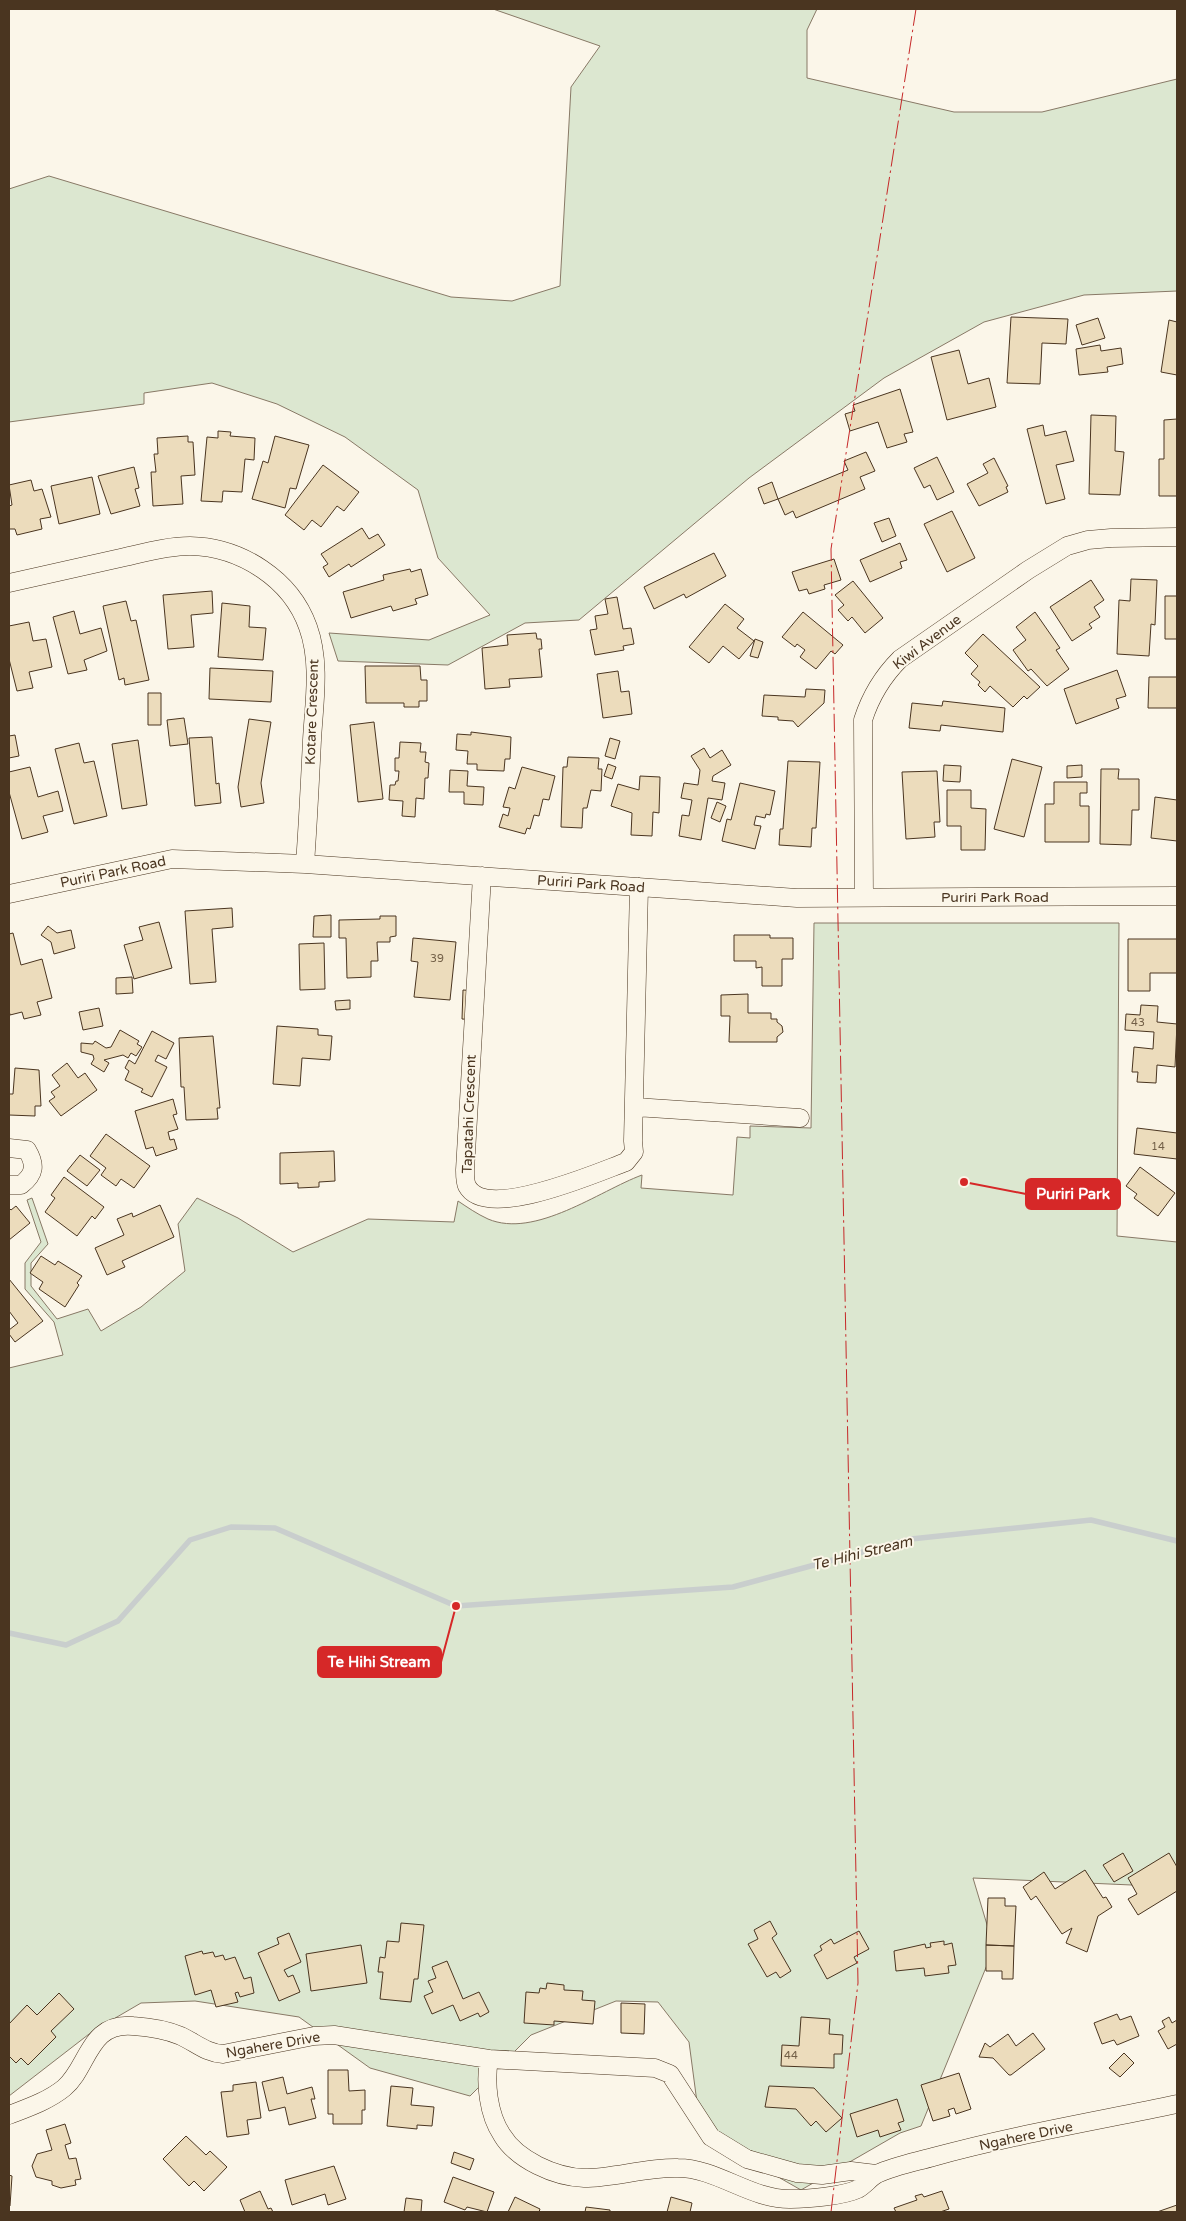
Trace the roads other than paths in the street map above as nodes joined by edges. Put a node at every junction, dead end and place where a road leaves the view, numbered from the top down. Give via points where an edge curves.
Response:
1 (1177, 537) edge
2 (9, 583) edge
3 (305, 864) junction
4 (482, 876) junction
5 (639, 887) junction
6 (9, 894) edge
7 (1177, 896) edge
8 (864, 898) junction
9 (635, 1107) junction
10 (800, 1118) dead end
11 (9, 1148) edge
12 (9, 1185) edge
13 (489, 2058) junction
14 (1177, 2104) edge
15 (9, 2115) edge
16 (876, 2174) junction

1 - 8 street, Kiwi Avenue via 1111,538 1067,546 900,658 884,675 870,697 863,720
2 - 3 street, Kotare Crescent via 164,548 190,546 241,557 264,570 281,585 297,605 308,627 316,671
3 - 4 street, Puriri Park Road
3 - 6 street, Puriri Park Road via 172,859
4 - 5 street, Puriri Park Road
4 - 9 street, Tapatahi Crescent via 465,1170 468,1186 477,1195 492,1199 534,1195 626,1162 634,1152
5 - 8 street, Puriri Park Road via 797,898
5 - 9 street, Tapatahi Crescent
7 - 8 street, Puriri Park Road
9 - 10 street
11 - 12 street via 27,1150 34,1169 30,1178 21,1185
13 - 15 street, Ngahere Drive via 334,2035 289,2041 240,2053 213,2054 171,2032 122,2026 103,2034 93,2043 74,2078 63,2089
13 - 16 street, Ngahere Drive via 655,2068 670,2074 711,2137 747,2159 797,2173 822,2175 851,2171
13 - 16 street, Ngahere Drive via 489,2098 502,2136 517,2152 563,2175 583,2178 684,2168 765,2196 790,2199 857,2189
14 - 16 street, Ngahere Drive via 947,2153

